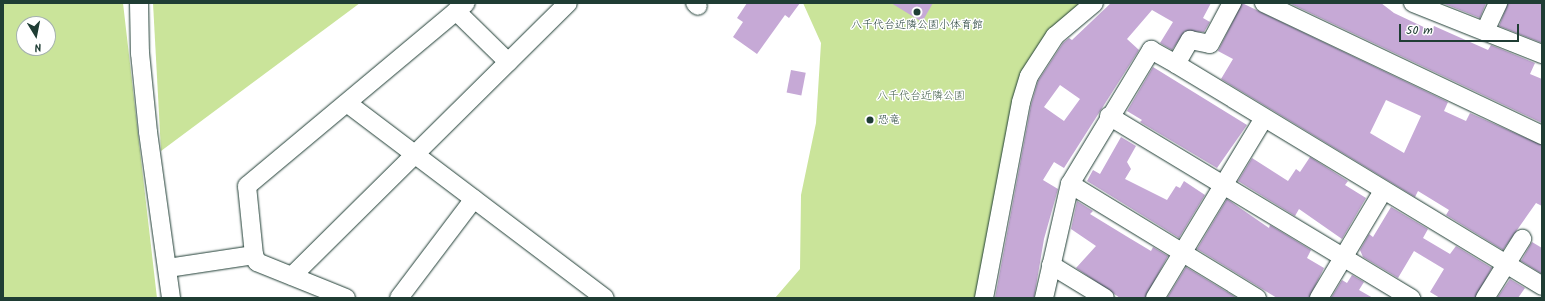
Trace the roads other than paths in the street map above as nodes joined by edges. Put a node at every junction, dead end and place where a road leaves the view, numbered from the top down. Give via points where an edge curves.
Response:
1 (139, 3) edge
2 (568, 3) edge
3 (1094, 3) edge
4 (1232, 3) edge
5 (1264, 3) edge
6 (1413, 3) edge
7 (1498, 3) edge
8 (461, 7) edge
9 (1485, 31) junction
10 (1542, 54) edge
11 (508, 62) junction
12 (1176, 64) junction
13 (347, 103) junction
14 (1109, 116) junction
15 (1264, 118) junction
16 (1542, 135) edge
17 (415, 154) junction
18 (1070, 184) junction
19 (1223, 186) junction
20 (1383, 190) junction
21 (474, 199) junction
22 (1522, 239) dead end
23 (1181, 253) junction
24 (254, 255) junction
25 (1344, 258) junction
26 (1051, 265) junction
27 (1506, 265) junction
28 (168, 268) junction
29 (292, 276) junction
30 (1542, 286) edge
31 (171, 298) edge
32 (346, 298) edge
33 (399, 298) edge
34 (605, 298) edge
35 (984, 298) edge
36 (1044, 298) edge
37 (1105, 298) edge
38 (1155, 298) edge
39 (1256, 298) edge
40 (1319, 298) edge
41 (1411, 298) edge
42 (1485, 298) edge

1 - 28 street via 140,53 148,132
2 - 11 street
3 - 35 street via 1055,36 1029,76 1021,102
4 - 12 street via 1210,44 1190,40
5 - 16 street
6 - 9 street
7 - 9 street
8 - 11 street
8 - 13 street
9 - 10 street
11 - 17 street
12 - 14 street via 1151,50
12 - 15 street
13 - 17 street
13 - 24 street via 247,186
14 - 18 street
14 - 19 street
15 - 19 street
15 - 20 street
17 - 21 street
17 - 29 street
18 - 23 street
18 - 26 street
19 - 23 street
19 - 25 street
20 - 25 street
20 - 27 street
21 - 33 street
21 - 34 street
22 - 27 street
23 - 38 street
23 - 39 street
24 - 28 street
24 - 29 street via 257,262
25 - 40 street
25 - 41 street
26 - 36 street
26 - 37 street
27 - 30 street
27 - 42 street
28 - 31 street
29 - 32 street

